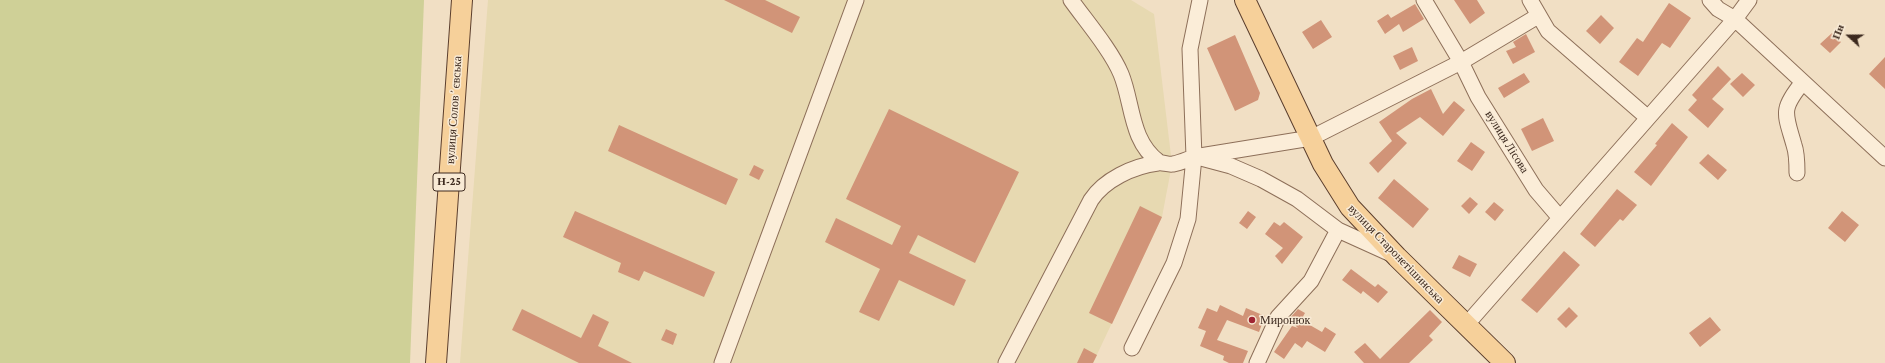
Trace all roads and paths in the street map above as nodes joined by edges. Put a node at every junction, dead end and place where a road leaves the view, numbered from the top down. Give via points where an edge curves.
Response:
1 (462, 0) edge
2 (856, 0) edge
3 (1070, 0) edge
4 (1200, 0) edge
5 (1245, 0) edge
6 (1424, 0) edge
7 (1530, 0) edge
8 (1710, 0) edge
9 (1749, 0) edge
10 (1538, 16) junction
11 (1734, 19) junction
12 (1461, 62) junction
13 (1803, 82) junction
14 (1648, 118) junction
15 (1312, 138) junction
16 (1194, 157) junction
17 (1885, 158) edge
18 (1159, 162) junction
19 (1797, 173) dead end
20 (1560, 218) junction
21 (1338, 230) junction
22 (1397, 257) junction
23 (1467, 324) junction
24 (1132, 348) dead end
25 (436, 363) edge
26 (722, 363) edge
27 (1006, 363) edge
28 (1257, 363) edge
29 (1505, 363) edge

1 - 25 main road, вулиця Соловʼєвська / Н-25
2 - 26 street
3 - 18 street via 1121,74 1139,135 1148,152
4 - 16 street via 1190,49
5 - 15 main road, вулиця Старонетішинська
6 - 12 street, вулиця Лісова
7 - 10 street
8 - 11 street via 1718,9
9 - 11 street
10 - 12 street
10 - 14 street via 1548,31
11 - 13 street
11 - 14 street
12 - 15 street
12 - 20 street, вулиця Лісова via 1478,97 1536,190
13 - 17 street
13 - 19 street via 1790,97 1786,109 1788,128 1795,146
14 - 20 street
15 - 16 street
15 - 22 main road, вулиця Старонетішинська via 1323,164 1350,208
16 - 18 street via 1172,164
16 - 21 street via 1231,166 1261,179 1297,200
16 - 24 street via 1188,219 1176,255
18 - 27 street via 1120,176 1104,185 1094,195
20 - 23 street
21 - 22 street
21 - 28 street via 1311,281 1278,317
22 - 23 main road, вулиця Старонетішинська
23 - 29 main road, вулиця Старонетішинська

